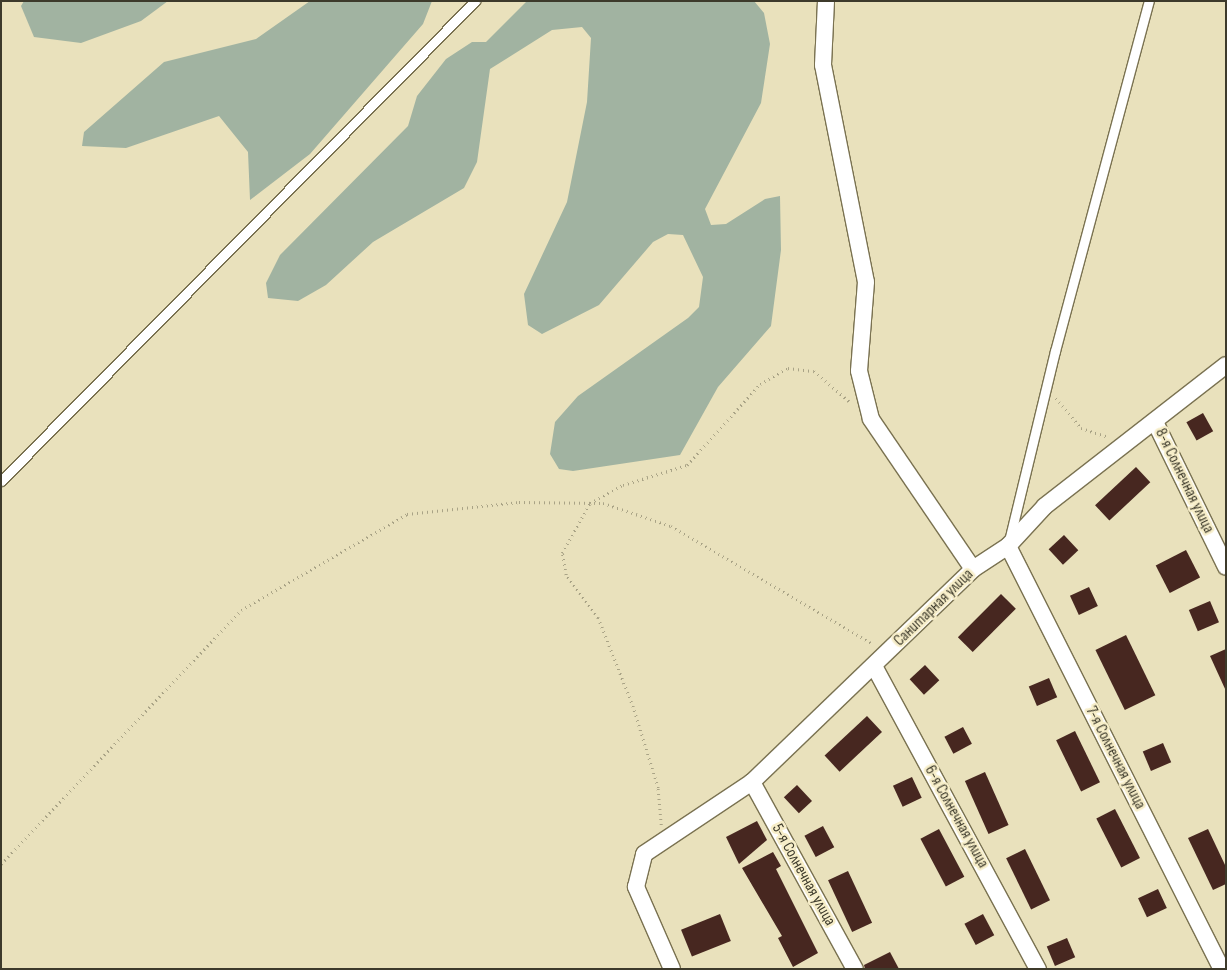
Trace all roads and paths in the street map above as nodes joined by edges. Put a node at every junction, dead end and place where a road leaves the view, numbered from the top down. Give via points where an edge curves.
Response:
1 (475, 1) edge
2 (826, 1) edge
3 (1149, 1) edge
4 (1226, 365) edge
5 (1053, 389) dead end
6 (871, 419) junction
7 (1155, 422) junction
8 (1118, 436) dead end
9 (1, 481) edge
10 (590, 503) junction
11 (1008, 546) junction
12 (1226, 567) edge
13 (973, 569) junction
14 (886, 654) junction
15 (874, 666) junction
16 (752, 782) junction
17 (663, 841) junction
18 (1, 864) edge
19 (672, 969) edge
20 (855, 969) edge
21 (1038, 969) edge
22 (1222, 969) edge

1 - 9 lane
2 - 6 street via 823,65 866,282 859,372
3 - 11 lane via 1055,351
4 - 7 street, Санитарная улица
5 - 8 path via 1064,410 1081,428 1107,437
6 - 10 path via 814,371 788,368 760,384 687,465 624,485
6 - 13 street
7 - 11 street, Санитарная улица via 1088,469 1045,506
7 - 12 street, 8-я Солнечная улица
10 - 14 path via 671,526 869,640
10 - 17 path via 562,553 566,575 598,618 633,707 658,788
10 - 18 path via 519,502 407,514 241,610
11 - 13 street, Санитарная улица
11 - 22 street, 7-я Солнечная улица
13 - 14 street, Санитарная улица
14 - 15 street, Санитарная улица
15 - 16 street, Санитарная улица
15 - 21 street, 6-я Солнечная улица
16 - 17 street, Санитарная улица
16 - 20 street, 5-я Солнечная улица
17 - 19 street, Санитарная улица via 644,854 636,887

